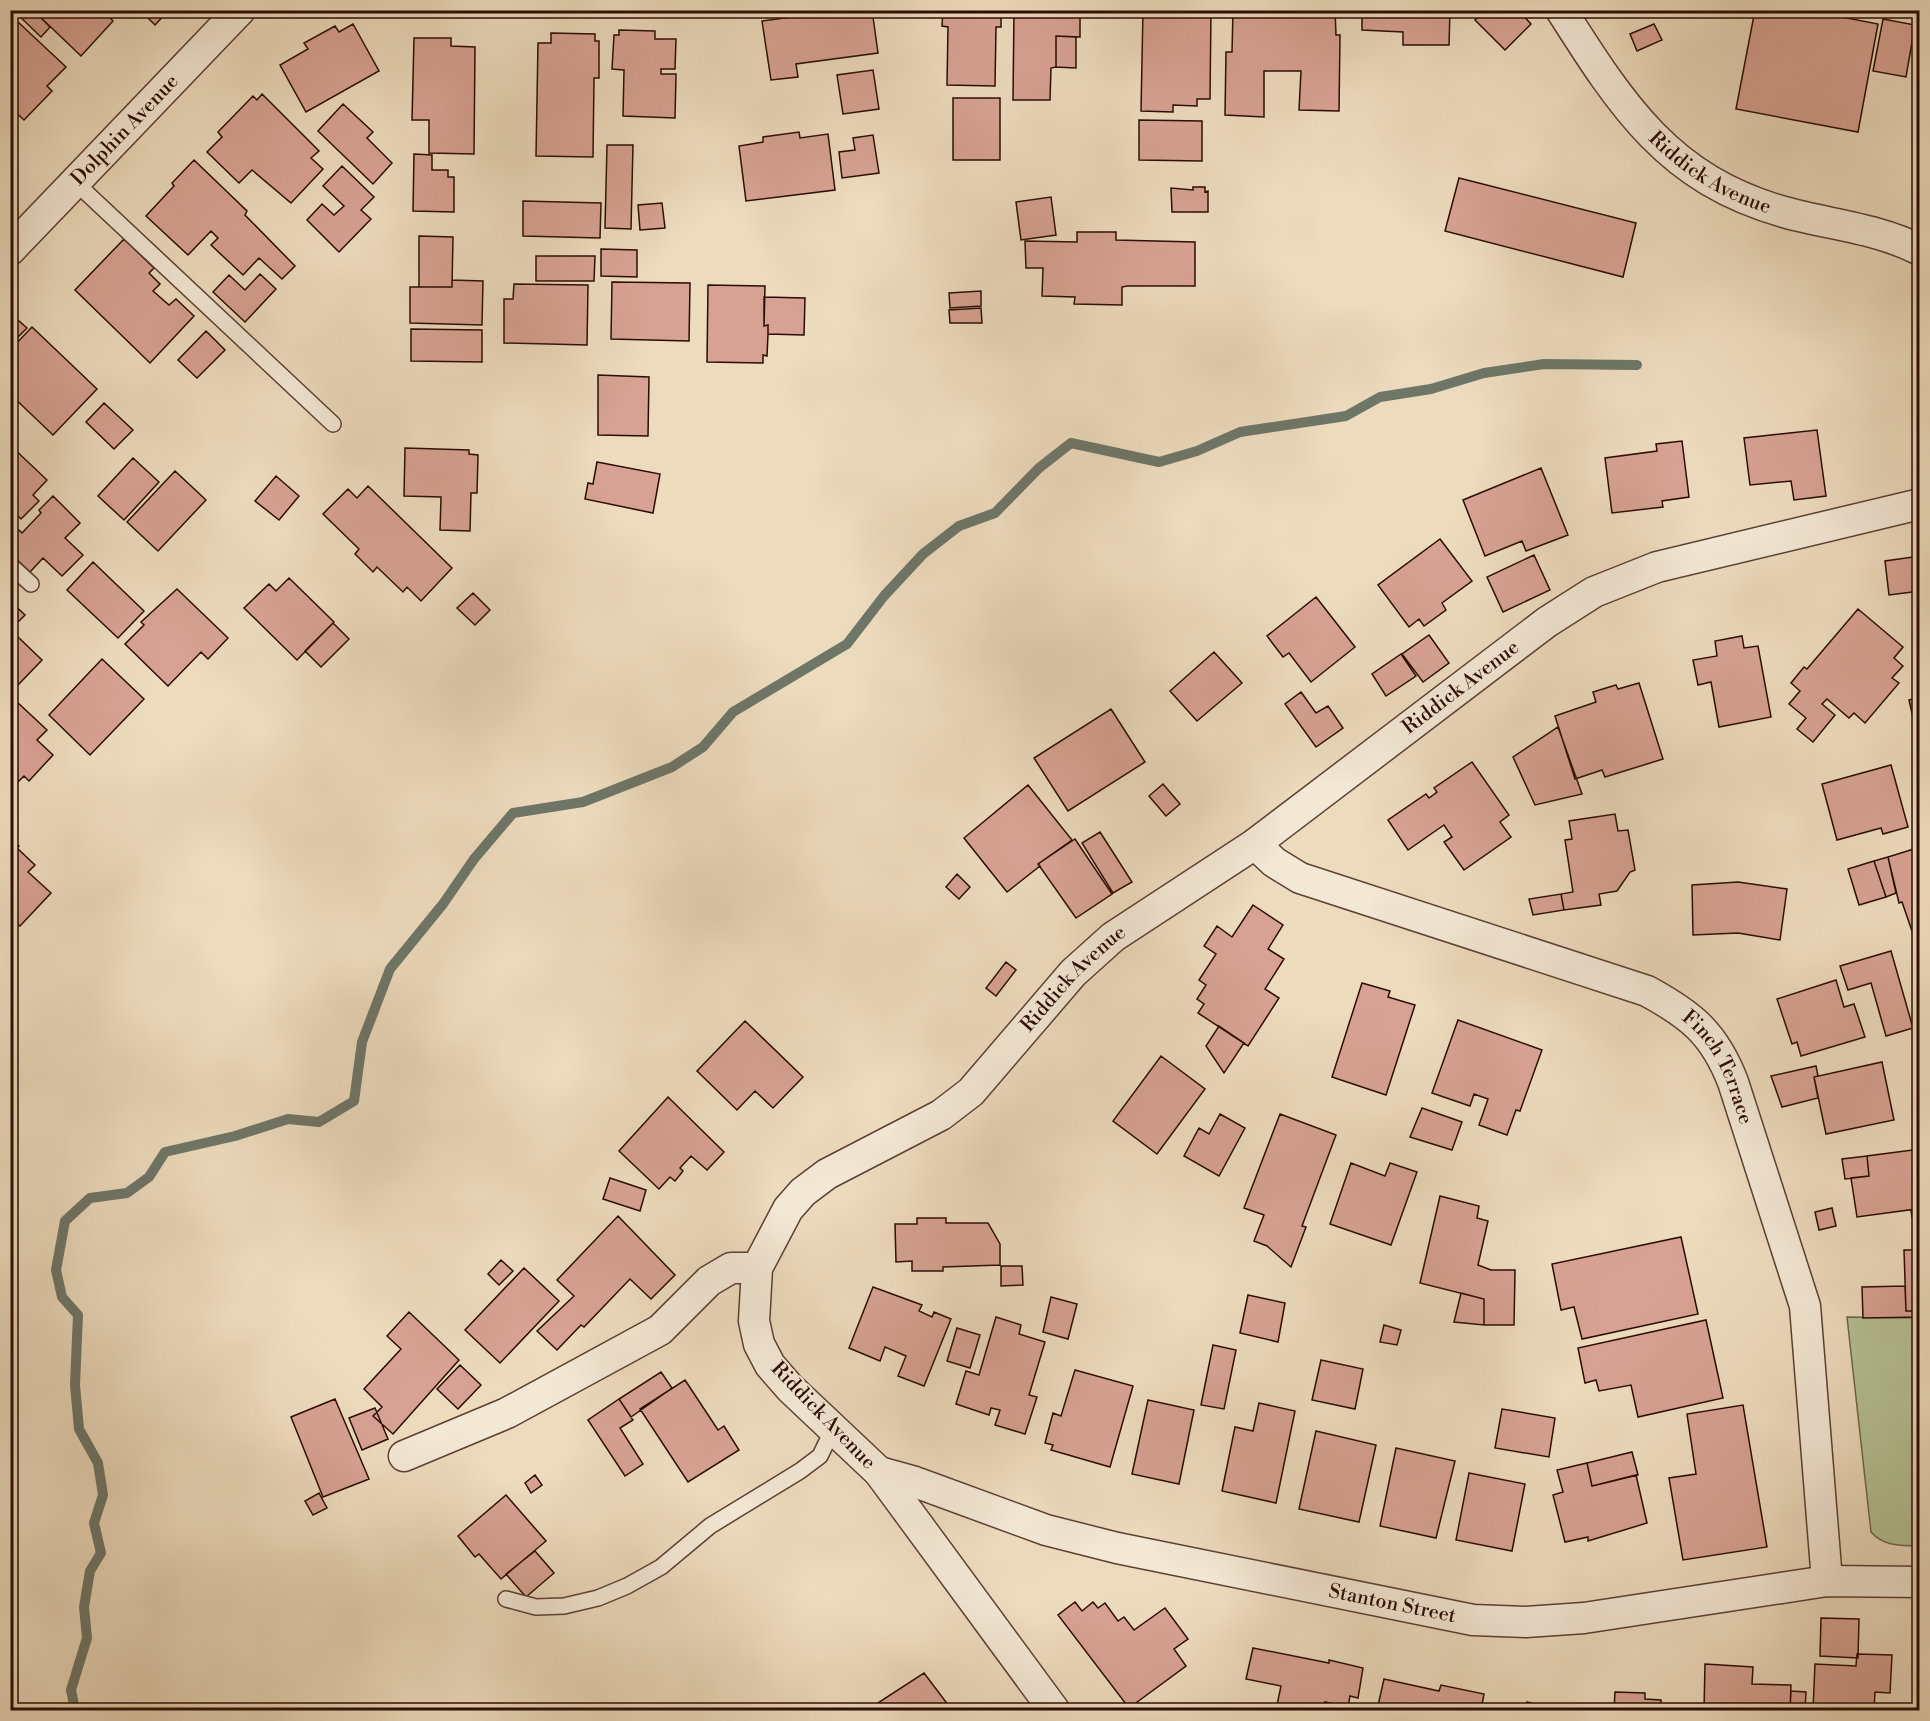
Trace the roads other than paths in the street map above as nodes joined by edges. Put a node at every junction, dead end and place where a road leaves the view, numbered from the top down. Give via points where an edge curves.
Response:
1 (240, 10) edge
2 (1561, 10) edge
3 (75, 182) junction
4 (10, 250) edge
5 (1920, 250) edge
6 (333, 424) dead end
7 (1920, 504) edge
8 (10, 565) edge
9 (31, 584) dead end
10 (1255, 844) junction
11 (757, 1268) junction
12 (833, 1429) junction
13 (404, 1456) dead end
14 (879, 1472) junction
15 (1827, 1581) junction
16 (1920, 1581) edge
17 (506, 1599) dead end
18 (1054, 1710) edge

1 - 3 street, Dolphin Avenue
2 - 5 street, Riddick Avenue via 1630,114 1666,151 1727,192 1784,212 1895,237
3 - 4 street, Dolphin Avenue
3 - 6 lane
7 - 10 street, Riddick Avenue via 1656,567 1594,592 1547,622
8 - 9 lane
10 - 11 street, Riddick Avenue via 1113,937 1073,973 971,1092 941,1115 827,1174 803,1192 788,1209
10 - 15 street, Finch Terrace via 1300,878 1647,991 1680,1009 1707,1032 1724,1058 1733,1082 1805,1306
11 - 12 street, Riddick Avenue via 754,1321 759,1344 770,1365
11 - 13 street via 731,1268 709,1281 660,1330 507,1413
12 - 14 street, Riddick Avenue
12 - 17 lane via 819,1456 800,1471 710,1526 661,1567 627,1586 564,1606 536,1607
14 - 15 street, Stanton Street via 1046,1530 1117,1548 1473,1620 1584,1618
14 - 18 street, Riddick Avenue
15 - 16 street, Stanton Street

